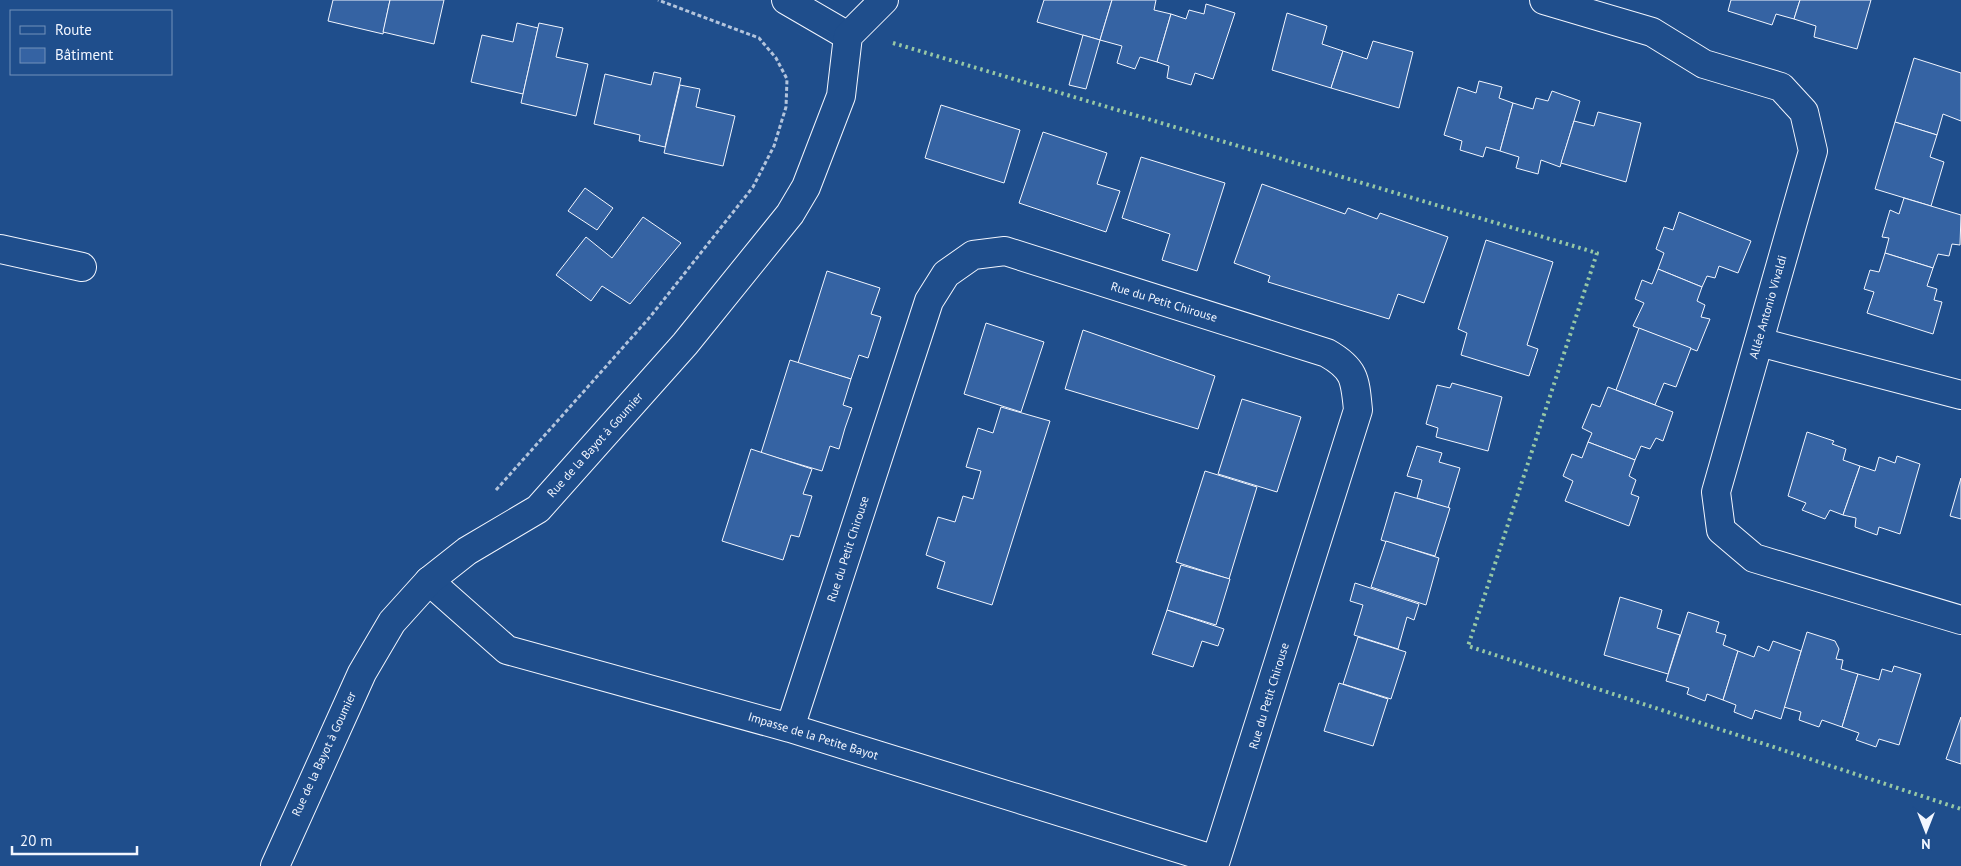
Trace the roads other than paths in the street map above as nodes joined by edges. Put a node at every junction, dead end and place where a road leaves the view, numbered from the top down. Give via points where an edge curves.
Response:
1 (786, 0) edge
2 (884, 0) edge
3 (1544, 0) edge
4 (848, 36) junction
5 (0, 249) edge
6 (82, 267) dead end
7 (1759, 342) junction
8 (1961, 395) edge
9 (429, 581) junction
10 (1961, 620) edge
11 (790, 728) junction
12 (1216, 860) joint
13 (275, 866) edge

1 - 4 street
2 - 4 street
3 - 7 street, Allée Antonio Vivaldi via 1652,32 1704,64 1781,87 1804,112 1813,151
4 - 9 street, Rue de la Bayot à Goumier via 841,96 806,187 790,214 685,344 538,509 467,551
5 - 6 street
7 - 8 street
7 - 10 street, Allée Antonio Vivaldi via 1716,492 1721,530 1754,558
9 - 11 street, Impasse de la Petite Bayot via 507,650
9 - 13 street, Rue de la Bayot à Goumier via 392,622 362,673
11 - 12 street, Impasse de la Petite Bayot
11 - 12 street, Rue du Petit Chirouse via 929,301 946,274 973,255 1005,251 1327,353 1344,363 1356,382 1358,410

